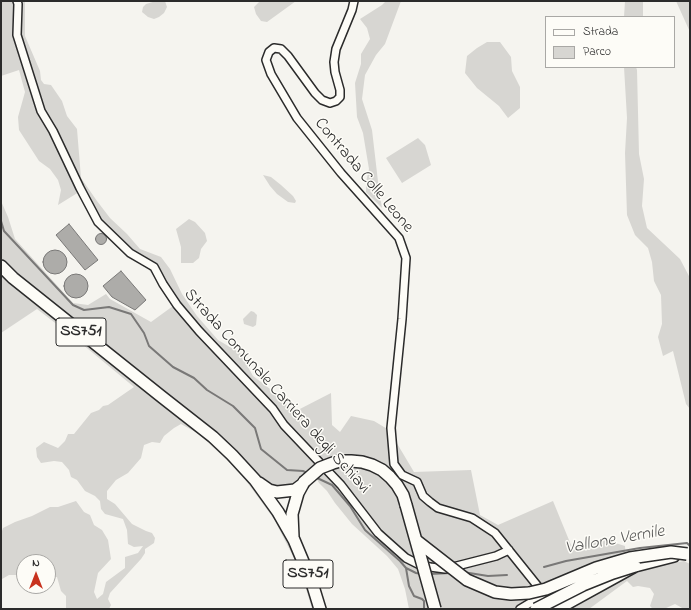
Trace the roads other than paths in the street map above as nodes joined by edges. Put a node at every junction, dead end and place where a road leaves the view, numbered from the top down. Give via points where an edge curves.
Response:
1 (17, 1) edge
2 (354, 1) edge
3 (1, 266) edge
4 (254, 480) junction
5 (304, 482) junction
6 (294, 540) junction
7 (417, 541) junction
8 (509, 550) junction
9 (689, 553) edge
10 (635, 566) junction
11 (545, 594) junction
12 (320, 609) edge
13 (435, 609) edge
14 (520, 609) edge
15 (536, 609) edge
16 (557, 609) edge

1 - 8 street, Strada Comunale Carriera degli Schiavi via 17,35 41,111 98,222 130,253 154,267 177,305 341,485 378,533 406,558 418,564 444,568 496,556
2 - 8 street, Contrada Colle Leone via 336,49 334,62 340,97 336,101 330,103 315,94 281,49 274,48 266,60 296,118 399,238 406,258 391,428 394,464 402,475 417,482 423,496 438,508 472,518 484,525 495,533
3 - 4 main road, SS751 via 213,436
4 - 5 main road via 277,492 295,490
4 - 6 main road via 278,512
5 - 6 main road via 292,514
5 - 7 main road, bridge via 320,468 333,462 351,460 382,470 403,495
6 - 12 main road, SS751
7 - 9 main road, bridge via 466,580 495,592 511,594 546,589 596,568 630,558 671,552
7 - 13 main road, bridge
8 - 11 street, Contrada Colle Leone
9 - 10 main road, bridge
10 - 15 main road, bridge via 583,585
10 - 16 main road, bridge
11 - 14 street
11 - 16 street, Contrada Colle Leone

